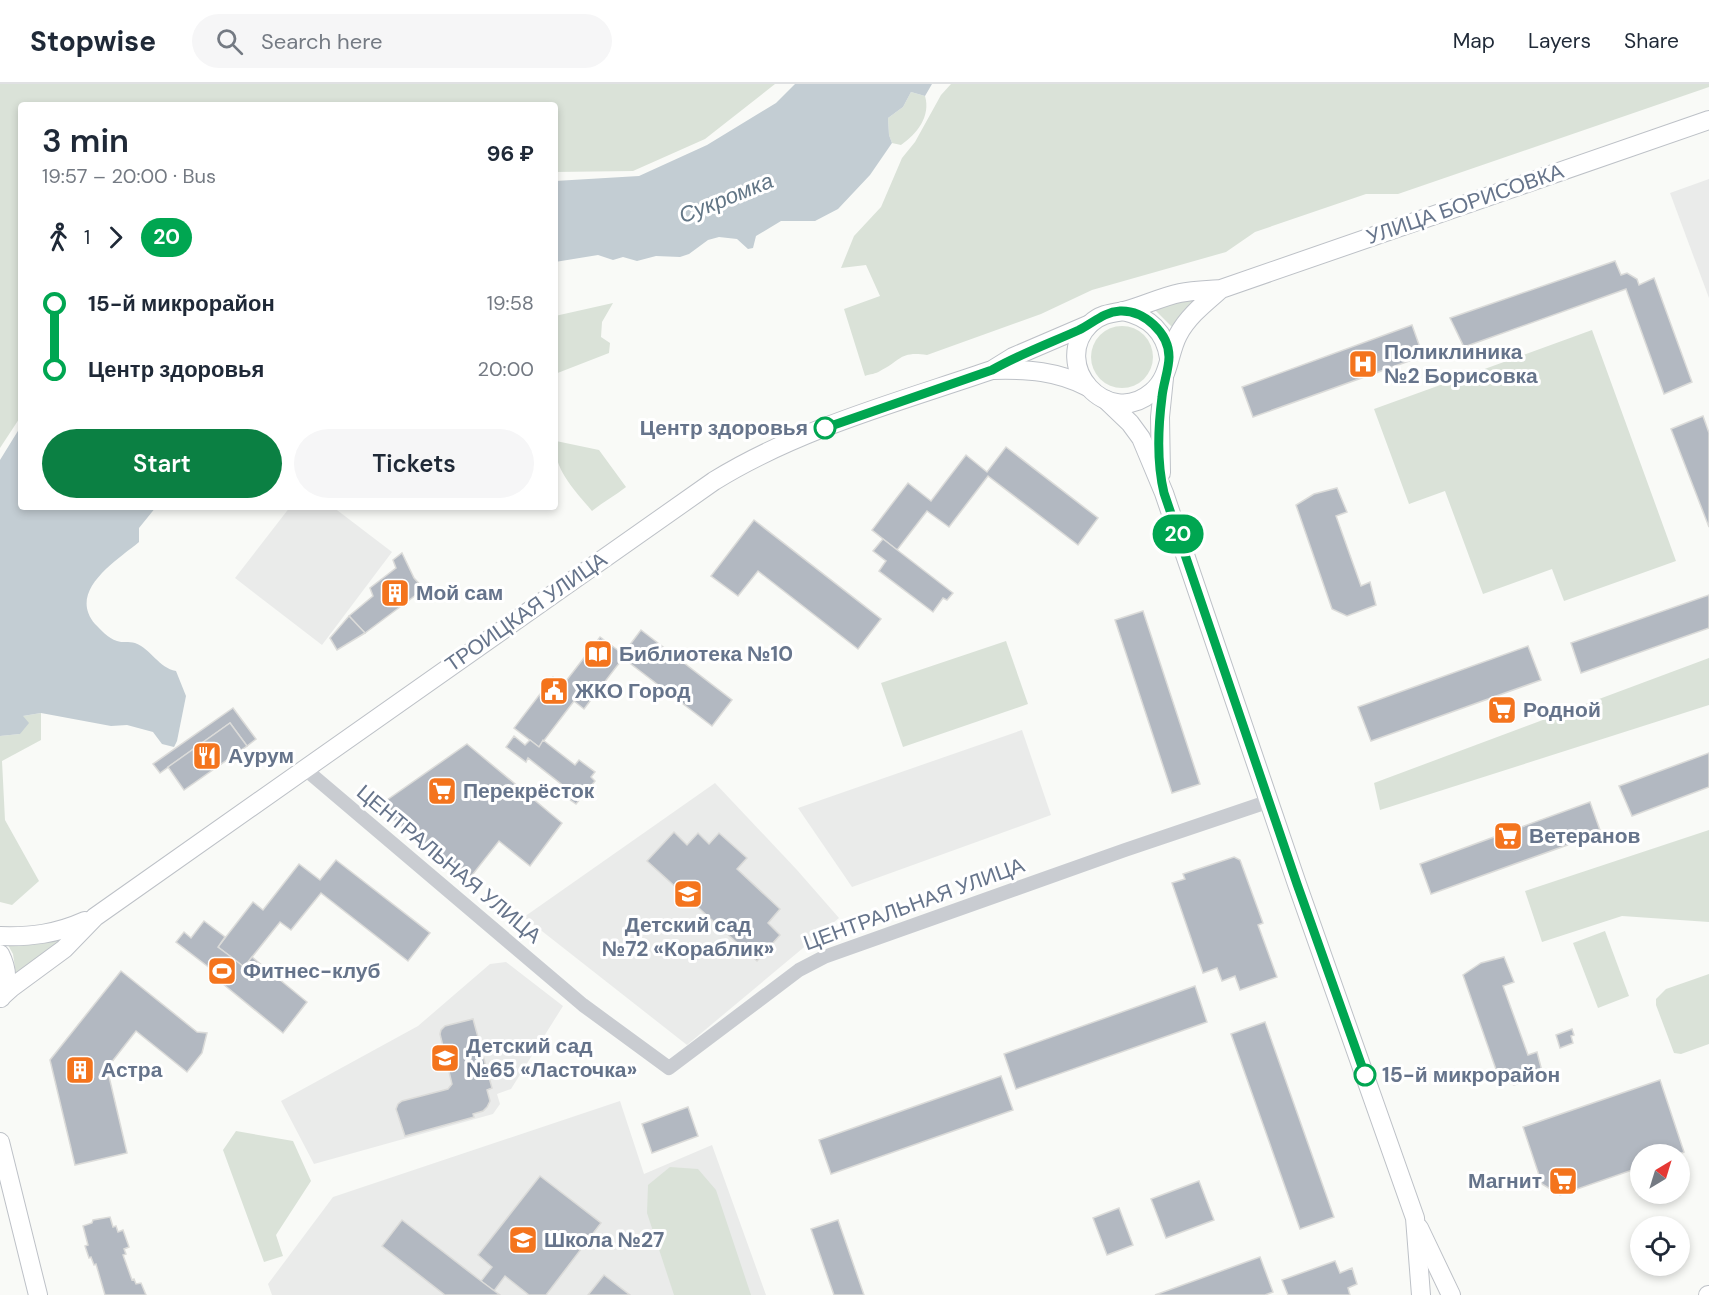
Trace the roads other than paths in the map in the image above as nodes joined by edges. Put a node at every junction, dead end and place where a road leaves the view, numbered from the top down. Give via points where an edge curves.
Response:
1 (1709, 120) edge
2 (1221, 289) junction
3 (1123, 311) junction
4 (1090, 324) junction
5 (1169, 358) junction
6 (992, 370) junction
7 (1165, 376) junction
8 (1088, 387) junction
9 (1106, 400) junction
10 (1164, 493) junction
11 (305, 769) junction
12 (1270, 801) junction
13 (95, 917) junction
14 (0, 936) edge
15 (0, 954) edge
16 (1, 999) edge
17 (0, 1142) edge
18 (1415, 1218) junction
19 (38, 1295) edge
20 (1421, 1295) edge
21 (1451, 1295) edge

1 - 2 street, УЛИЦА БОРИСОВКА
2 - 3 street via 1181,293
2 - 5 street via 1193,314
3 - 4 street via 1104,315
3 - 5 street via 1154,325 1165,341
4 - 6 street, ТРОИЦКАЯ УЛИЦА
4 - 8 street via 1077,350 1078,369
5 - 7 street
6 - 8 street, ТРОИЦКАЯ УЛИЦА via 1045,371
6 - 11 street, ТРОИЦКАЯ УЛИЦА via 836,424 738,466
7 - 9 street via 1143,398
7 - 10 street via 1160,417
8 - 9 street
9 - 10 street via 1142,438
10 - 12 street
11 - 12 street, ЦЕНТРАЛЬНАЯ УЛИЦА via 583,1005 669,1068 799,970 824,957
11 - 13 street, ТРОИЦКАЯ УЛИЦА
12 - 18 street
13 - 14 street via 47,935
13 - 16 street via 63,949
15 - 16 street via 7,978
17 - 19 street
18 - 20 street
18 - 21 street

